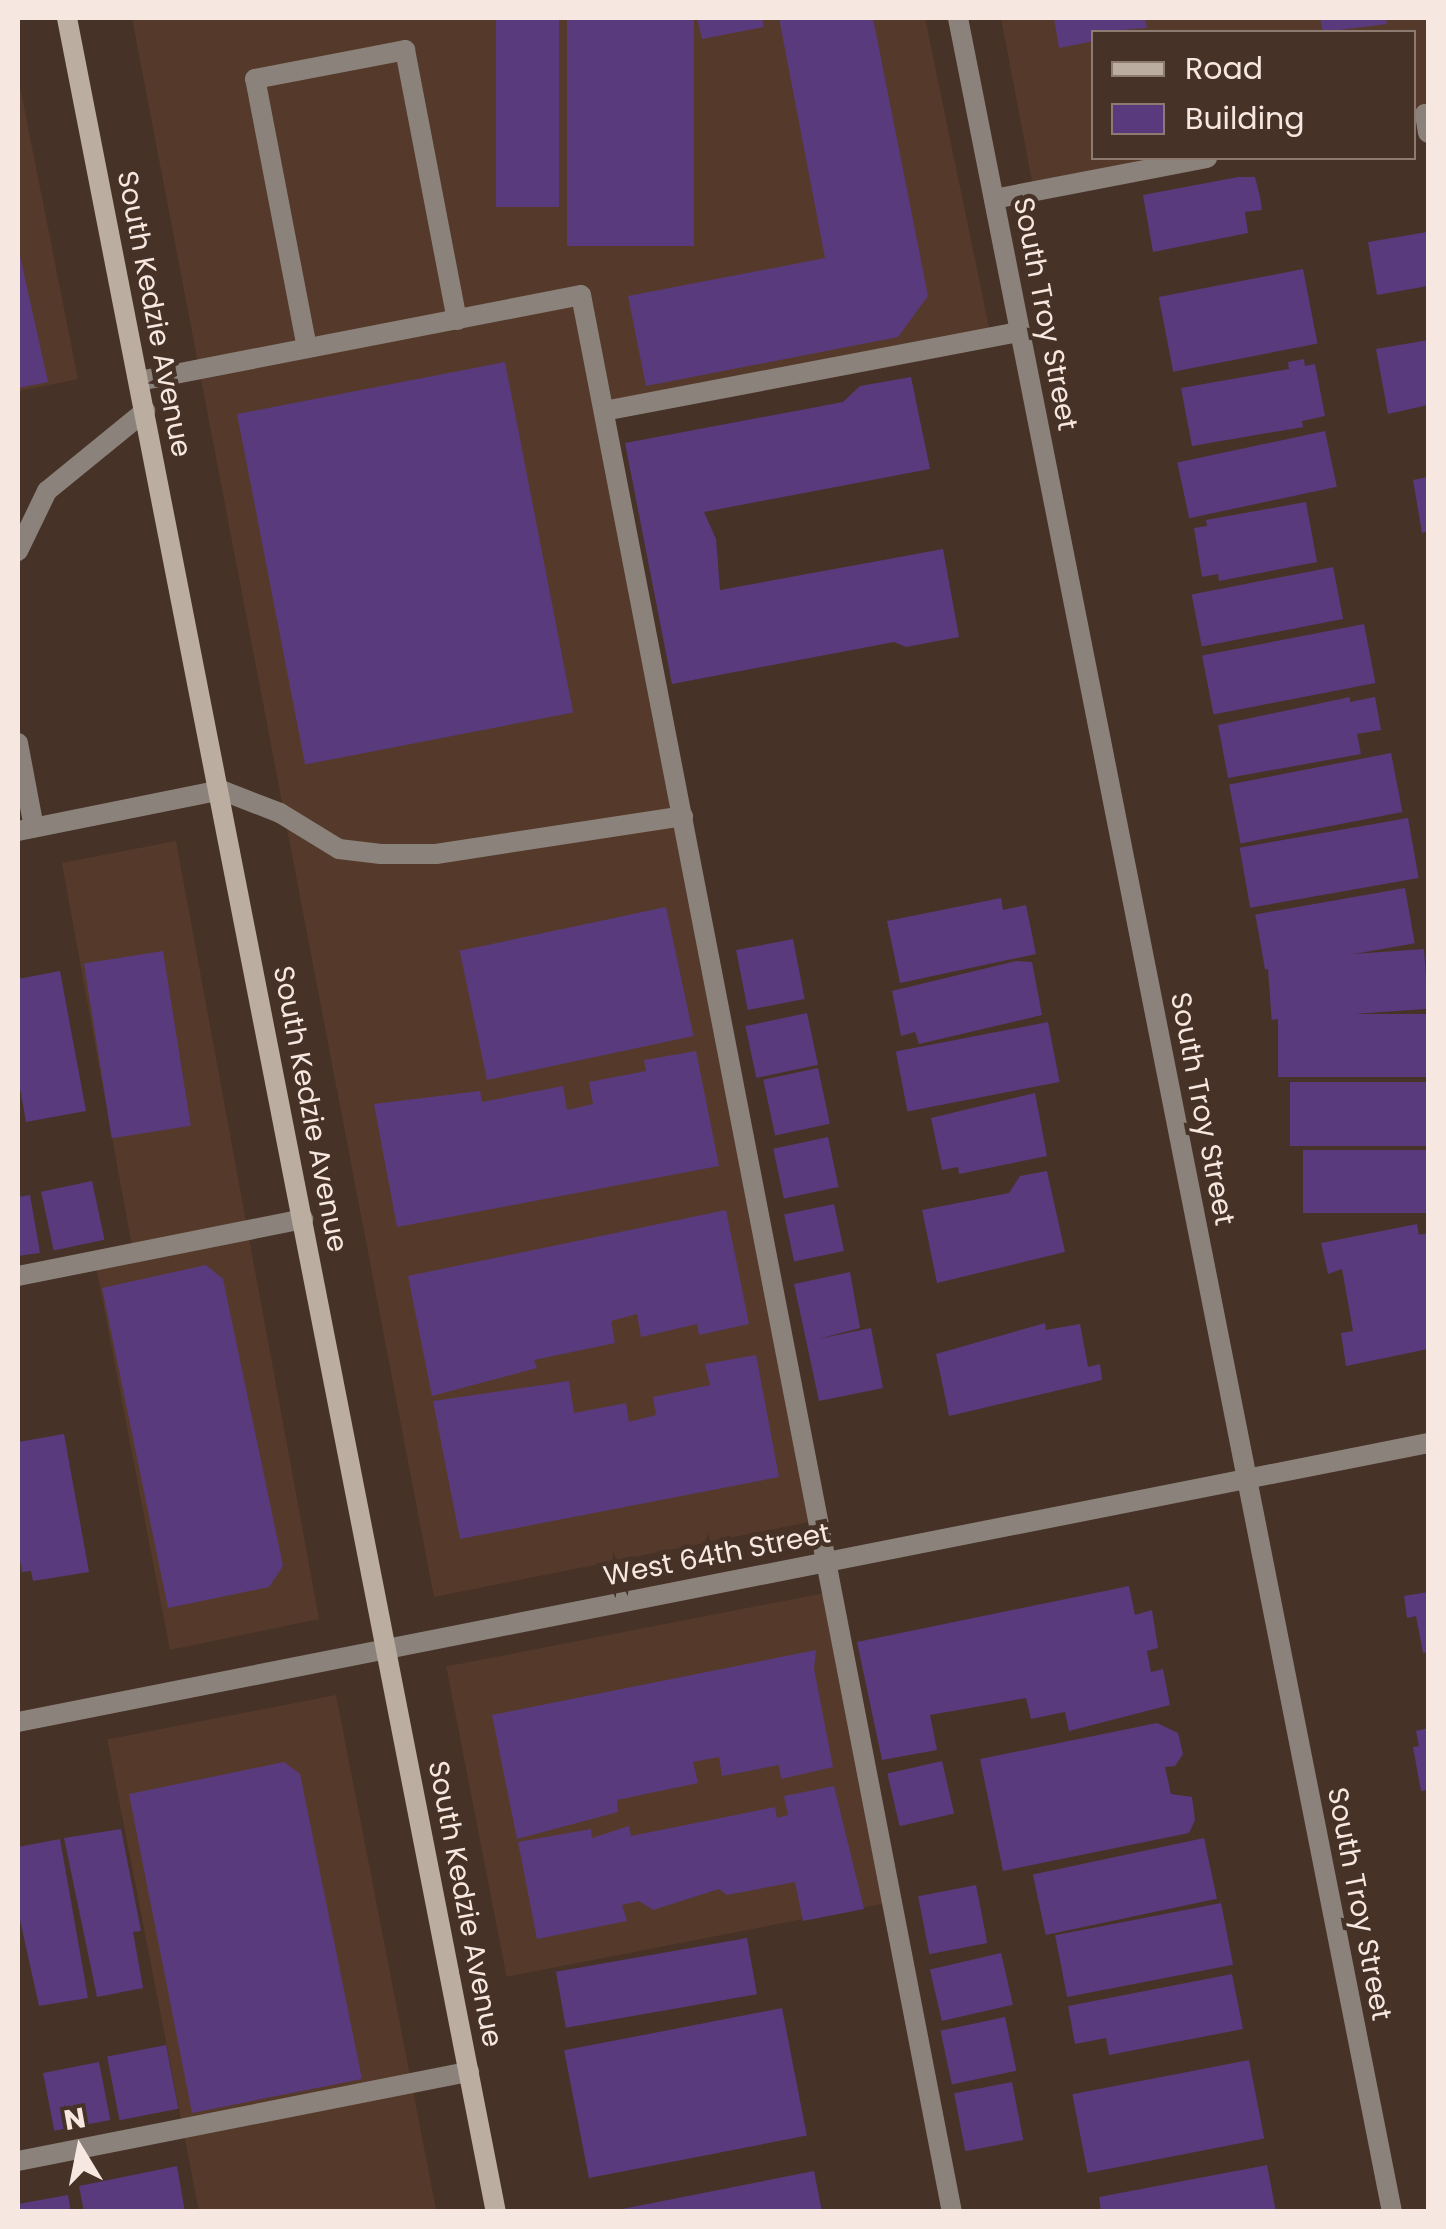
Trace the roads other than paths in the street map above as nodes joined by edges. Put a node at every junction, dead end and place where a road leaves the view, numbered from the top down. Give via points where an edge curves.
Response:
1 (67, 18) edge
2 (958, 18) edge
3 (1197, 160) edge
4 (994, 199) junction
5 (457, 320) junction
6 (1020, 332) junction
7 (307, 348) junction
8 (139, 381) junction
9 (145, 411) junction
10 (604, 411) junction
11 (18, 551) edge
12 (18, 742) edge
13 (220, 790) junction
14 (682, 816) junction
15 (26, 830) edge
16 (304, 1219) junction
17 (18, 1276) edge
18 (1428, 1443) edge
19 (1246, 1478) junction
20 (827, 1561) junction
21 (386, 1648) junction
22 (18, 1722) edge
23 (469, 2072) junction
24 (18, 2162) edge
25 (496, 2212) edge
26 (952, 2212) edge
27 (1392, 2212) edge

1 - 8 main road, South Kedzie Avenue
2 - 4 street, South Troy Street
3 - 4 street
4 - 6 street, South Troy Street
5 - 7 street
5 - 7 street via 405,50 255,79
5 - 10 street via 581,295
6 - 10 street
6 - 19 street, South Troy Street
7 - 8 street
8 - 9 main road, South Kedzie Avenue
9 - 11 street via 47,491
9 - 13 main road, South Kedzie Avenue
10 - 14 street
12 - 15 street
13 - 14 street via 280,813 339,848 381,854 436,854
13 - 15 street
13 - 16 main road, South Kedzie Avenue
14 - 20 street
16 - 17 street
16 - 21 main road, South Kedzie Avenue
18 - 19 street, West 64th Street
19 - 20 street, West 64th Street
19 - 27 street, South Troy Street
20 - 21 street, West 64th Street
20 - 26 street
21 - 22 street, West 64th Street
21 - 23 main road, South Kedzie Avenue
23 - 24 street
23 - 25 main road, South Kedzie Avenue

